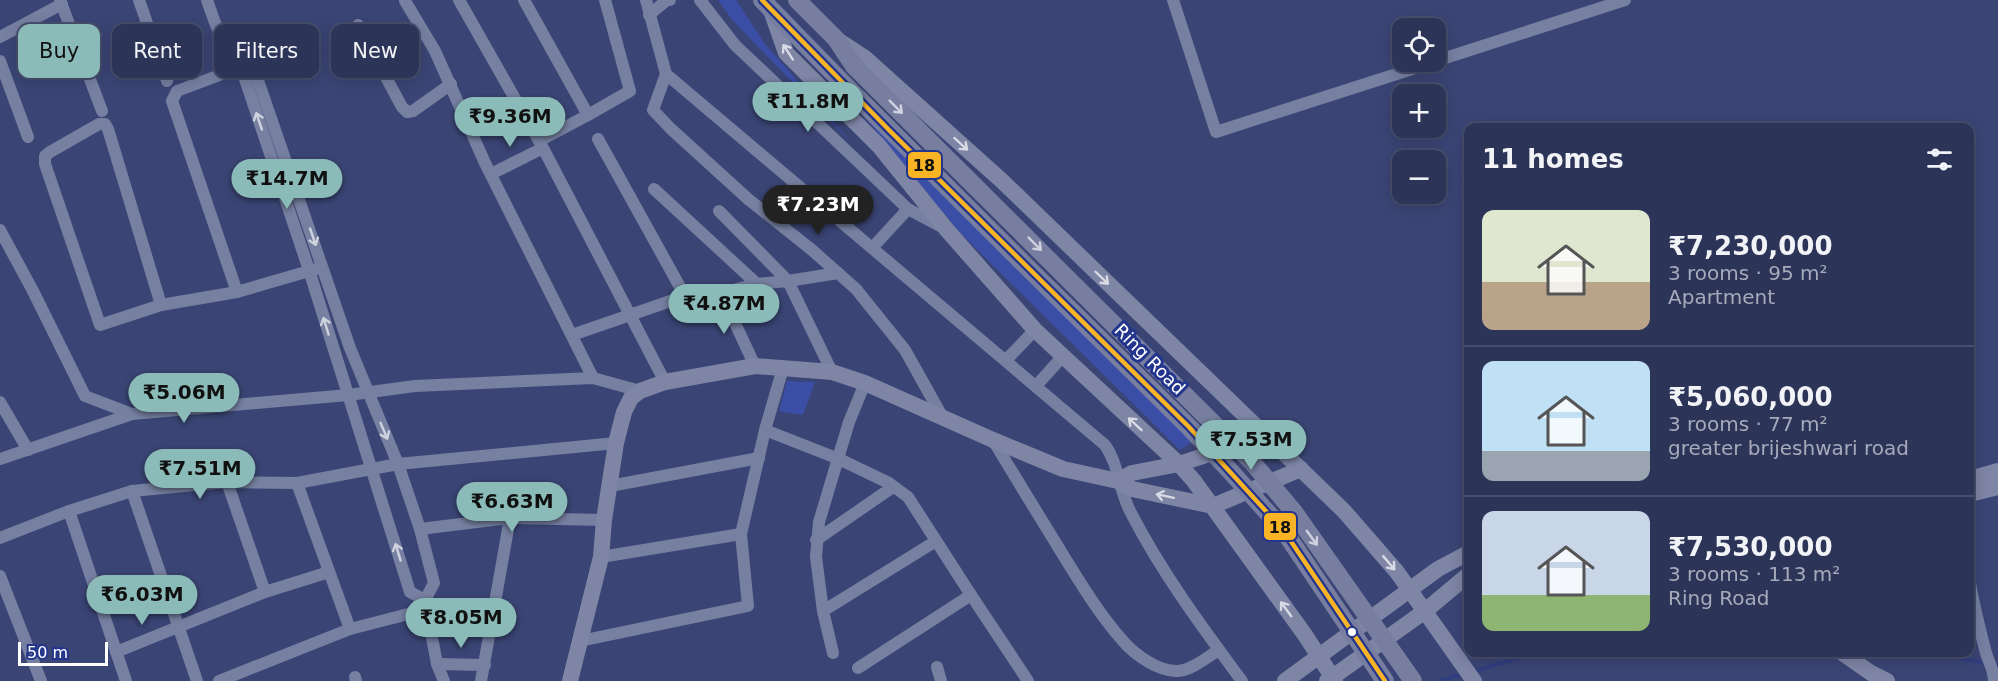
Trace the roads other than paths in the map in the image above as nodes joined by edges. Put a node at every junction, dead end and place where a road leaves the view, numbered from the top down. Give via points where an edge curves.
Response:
1 (139, 0) edge
2 (207, 0) edge
3 (459, 0) edge
4 (524, 0) edge
5 (605, 0) edge
6 (646, 0) edge
7 (670, 0) edge
8 (699, 0) edge
9 (798, 0) edge
10 (1173, 0) edge
11 (1625, 0) edge
12 (405, 1) edge
13 (61, 2) edge
14 (766, 5) edge
15 (649, 15) junction
16 (215, 24) edge
17 (0, 37) edge
18 (836, 39) junction
19 (1446, 57) edge
20 (0, 61) edge
21 (1401, 72) edge
22 (666, 74) junction
23 (214, 76) edge
24 (249, 78) edge
25 (250, 78) edge
26 (386, 78) edge
27 (167, 81) dead end
28 (451, 84) junction
29 (102, 111) dead end
30 (588, 115) junction
31 (28, 137) dead end
32 (598, 139) dead end
33 (491, 174) junction
34 (654, 189) dead end
35 (908, 209) junction
36 (719, 211) dead end
37 (0, 230) edge
38 (947, 230) junction
39 (873, 248) junction
40 (323, 267) junction
41 (309, 270) junction
42 (838, 273) junction
43 (788, 281) junction
44 (757, 284) junction
45 (237, 292) junction
46 (721, 292) junction
47 (685, 296) junction
48 (161, 305) junction
49 (630, 314) junction
50 (1035, 330) junction
51 (572, 334) junction
52 (350, 348) junction
53 (334, 351) junction
54 (1063, 356) junction
55 (1006, 360) junction
56 (755, 366) junction
57 (783, 368) junction
58 (832, 372) junction
59 (593, 378) junction
60 (665, 382) junction
61 (865, 383) junction
62 (1036, 386) junction
63 (640, 391) junction
64 (368, 392) junction
65 (348, 395) junction
66 (0, 402) edge
67 (132, 414) junction
68 (943, 418) junction
69 (765, 430) junction
70 (1267, 435) junction
71 (993, 440) junction
72 (616, 443) junction
73 (28, 450) junction
74 (759, 458) junction
75 (0, 459) edge
76 (839, 459) junction
77 (398, 464) junction
78 (1179, 464) junction
79 (1301, 469) junction
80 (372, 470) junction
81 (1998, 471) edge
82 (1974, 478) edge
83 (1118, 481) junction
84 (226, 482) junction
85 (297, 483) junction
86 (609, 486) junction
87 (893, 487) junction
88 (1998, 487) edge
89 (132, 491) junction
90 (1974, 493) edge
91 (1213, 506) junction
92 (69, 512) junction
93 (510, 518) junction
94 (604, 520) junction
95 (420, 528) junction
96 (741, 534) junction
97 (0, 538) edge
98 (816, 540) junction
99 (936, 541) junction
100 (1464, 555) edge
101 (601, 557) junction
102 (329, 573) junction
103 (0, 576) edge
104 (1464, 578) edge
105 (1411, 591) junction
106 (265, 592) junction
107 (4, 595) edge
108 (971, 595) junction
109 (427, 605) junction
110 (824, 611) junction
111 (1425, 611) junction
112 (1974, 611) edge
113 (178, 628) junction
114 (350, 629) junction
115 (580, 641) junction
116 (1219, 650) junction
117 (116, 652) junction
118 (833, 653) dead end
119 (1320, 657) junction
120 (1848, 657) edge
121 (437, 664) junction
122 (485, 665) junction
123 (937, 667) dead end
124 (858, 668) dead end
125 (1470, 675) edge
126 (1994, 676) edge
127 (1332, 680) edge
128 (40, 681) edge
129 (126, 681) edge
130 (197, 681) edge
131 (219, 681) edge
132 (444, 681) edge
133 (481, 681) edge
134 (570, 681) edge
135 (941, 681) edge
136 (1028, 681) edge
137 (1242, 681) edge
138 (1285, 681) edge
139 (1385, 681) edge
140 (1413, 681) edge
141 (1887, 681) edge

1 - 27 street
2 - 16 street
3 - 30 street via 539,141
4 - 30 street
5 - 30 street via 630,91
6 - 15 street
7 - 15 street
8 - 35 street via 735,45
9 - 18 main road
10 - 21 street via 1216,132
11 - 19 street
12 - 28 street
13 - 17 street
13 - 29 street
38 -> 14 street via 879,146 786,53
14 - 139 main road, bridge via 1190,427 1284,531
15 - 22 street
18 -> 70 street via 865,58 1001,180
18 -> 140 main road, Ring Road, bridge via 854,66 1252,462 1294,512
20 - 31 street
22 - 39 street
22 - 42 street via 653,110 748,199
23 - 45 street via 177,91 172,101
41 -> 24 street
25 -> 40 street
26 - 28 street via 407,112
28 - 33 street
32 - 47 street
33 - 49 street via 543,148
33 - 51 street
34 - 44 street
35 - 38 street
35 - 39 street
36 - 43 street
37 - 67 street via 85,396
38 - 50 street
39 - 55 street
40 - 41 street
40 - 52 street
41 - 45 street
53 -> 41 street
42 - 43 street
42 - 68 street via 906,350
43 - 44 street
43 - 58 street
44 - 46 street
45 - 48 street
46 - 47 street
46 - 56 street
47 - 49 street
48 - 48 street via 108,129 99,124 50,152 45,156 45,164 100,325
49 - 51 street
49 - 60 street
50 - 54 street
50 - 55 street
51 - 59 street
52 - 53 street
52 - 64 street
53 - 65 street
54 - 62 street
78 -> 54 street
55 - 62 street
56 - 57 street
56 - 60 street
57 - 58 street
57 - 69 street
58 - 61 street
59 - 63 street
59 - 64 street via 415,386
60 - 63 street
61 - 68 street
61 - 76 street
62 - 83 street via 1106,445 1113,456
63 - 72 street via 624,412
64 - 65 street
64 -> 77 street
65 - 67 street
65 - 80 street
66 - 73 street
67 - 73 street
68 - 71 street
69 - 74 street
69 - 76 street
70 - 78 street
70 - 79 street
71 - 83 street via 1063,469
71 - 116 street via 1080,583 1123,642 1148,661 1177,671
72 - 77 street
72 - 86 street
73 - 75 street
74 - 86 street
74 - 96 street
76 - 87 street
76 - 98 street
77 - 80 street
77 - 95 street
78 - 83 street via 1132,473
78 - 91 street
79 - 91 street
79 -> 105 street via 1344,511
80 - 85 street
109 -> 80 street via 410,592
81 - 82 street
91 -> 83 street via 1132,489
83 - 116 street via 1127,507 1152,552
84 - 85 street
84 - 89 street
84 - 106 street
85 - 102 street
86 - 94 street
87 - 98 street
87 - 99 street via 908,497
88 - 90 street
89 - 92 street
89 - 113 street
119 -> 91 street
92 - 97 street
92 - 117 street
93 - 94 street
93 - 95 street
93 - 122 street
94 - 101 street
95 - 109 street via 434,583
96 - 101 street
96 - 115 street via 748,606
98 - 110 street
99 - 108 street
99 - 110 street
100 - 105 street via 1438,569
101 - 115 street
102 - 106 street
102 - 114 street
103 - 107 street
104 - 111 street
105 - 111 street
105 - 119 street
106 - 113 street
107 - 128 street
108 - 124 street
108 - 136 street
109 - 114 street
109 - 121 street
110 - 118 street
111 - 125 street
111 - 127 street
112 - 126 street
113 - 117 street
113 - 130 street
114 - 131 street
115 - 134 street
116 - 137 street
117 - 129 street
119 - 127 street
119 - 138 street
120 - 141 street
121 - 122 street
121 - 132 street
122 - 133 street
123 - 135 street

